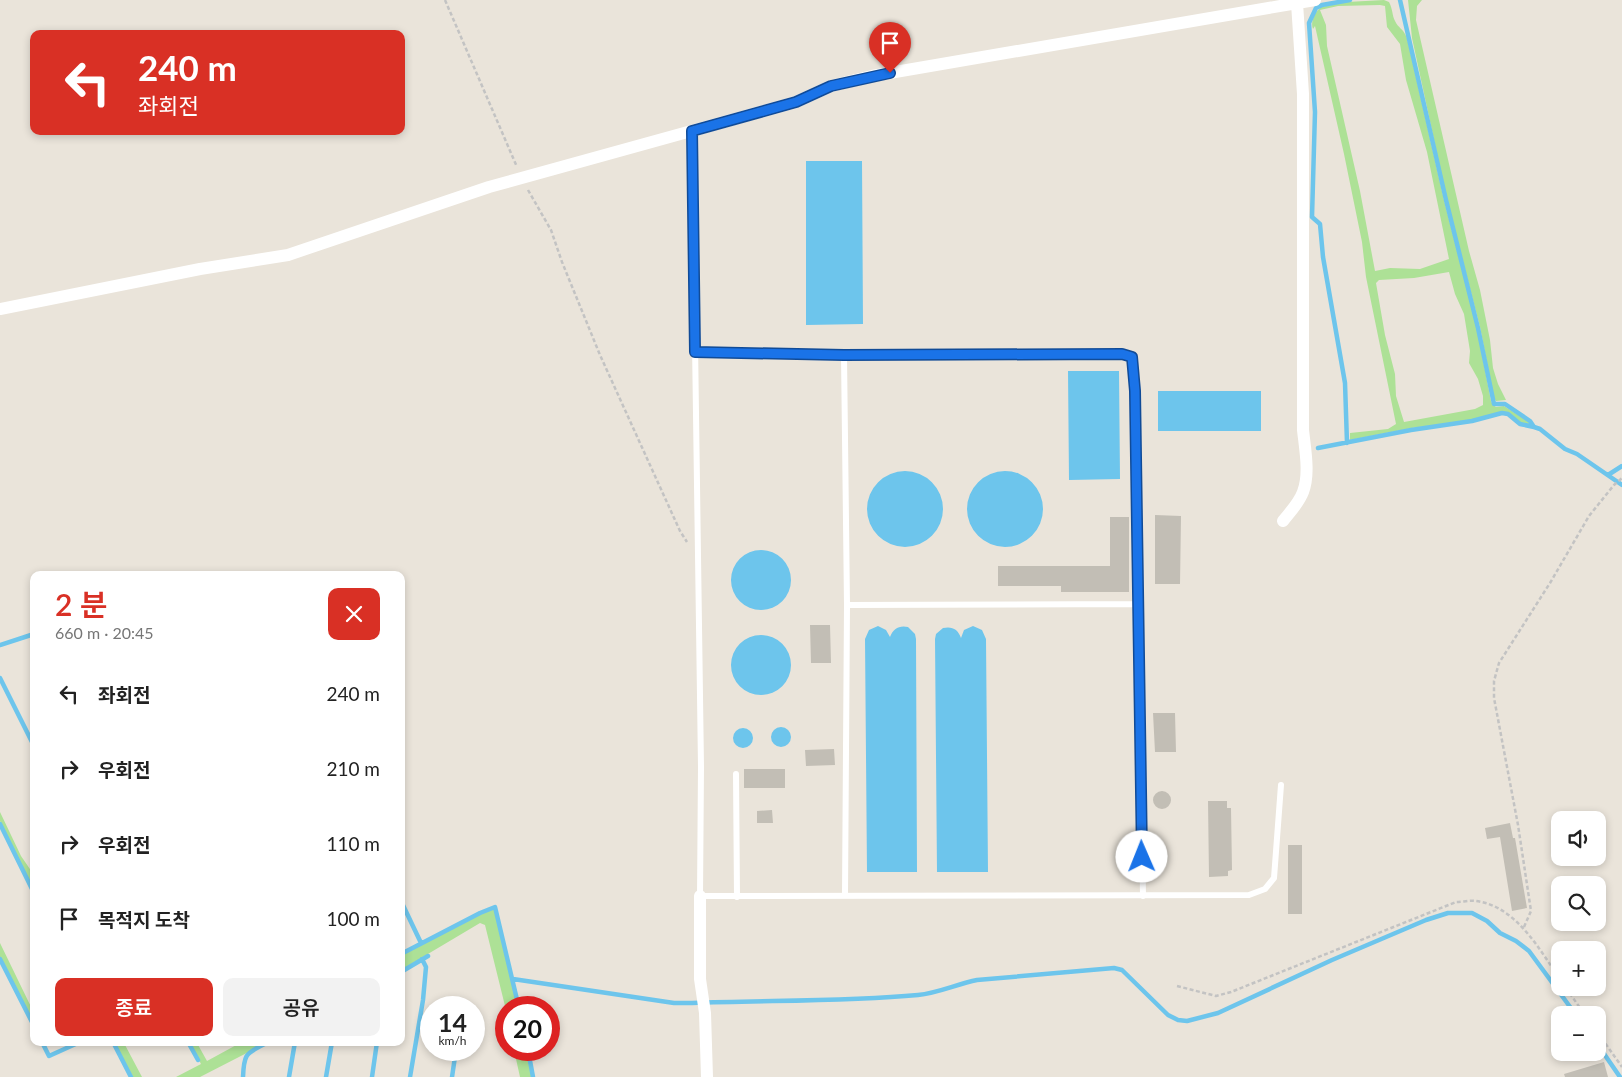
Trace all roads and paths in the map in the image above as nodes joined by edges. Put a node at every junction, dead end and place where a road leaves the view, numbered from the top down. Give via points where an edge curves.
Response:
1 (445, 0) edge
2 (1315, 0) edge
3 (1297, 3) junction
4 (692, 131) junction
5 (521, 178) junction
6 (0, 309) edge
7 (695, 352) junction
8 (844, 355) junction
9 (1622, 478) edge
10 (1283, 521) dead end
11 (698, 560) junction
12 (1137, 604) junction
13 (847, 605) junction
14 (736, 774) dead end
15 (1281, 785) dead end
16 (845, 895) junction
17 (700, 896) junction
18 (1143, 896) junction
19 (737, 897) junction
20 (1524, 928) junction
21 (1551, 966) edge
22 (1177, 986) dead end
23 (1606, 1044) edge
24 (1622, 1067) edge
25 (707, 1077) edge

1 - 5 path
2 - 3 street
3 - 4 street via 872,76 831,86 796,102
3 - 10 street via 1303,94 1303,430 1306,471 1304,492
4 - 5 street
4 - 7 lane
5 - 6 street via 288,255
5 - 11 path via 551,230 600,355 680,531
7 - 8 lane
7 - 11 lane
8 - 12 lane via 1122,354 1132,357
8 - 13 lane
9 - 20 path via 1589,516 1499,663 1494,681 1494,698 1531,911
11 - 17 lane
12 - 13 lane
12 - 18 lane
13 - 16 lane
14 - 19 lane
15 - 18 lane via 1274,878 1265,889 1249,895
16 - 18 lane
16 - 19 lane
17 - 19 lane
17 - 25 street via 700,979 705,1012
20 - 21 path
20 - 22 path via 1495,906 1475,901 1456,902 1231,992 1216,996
23 - 24 path

